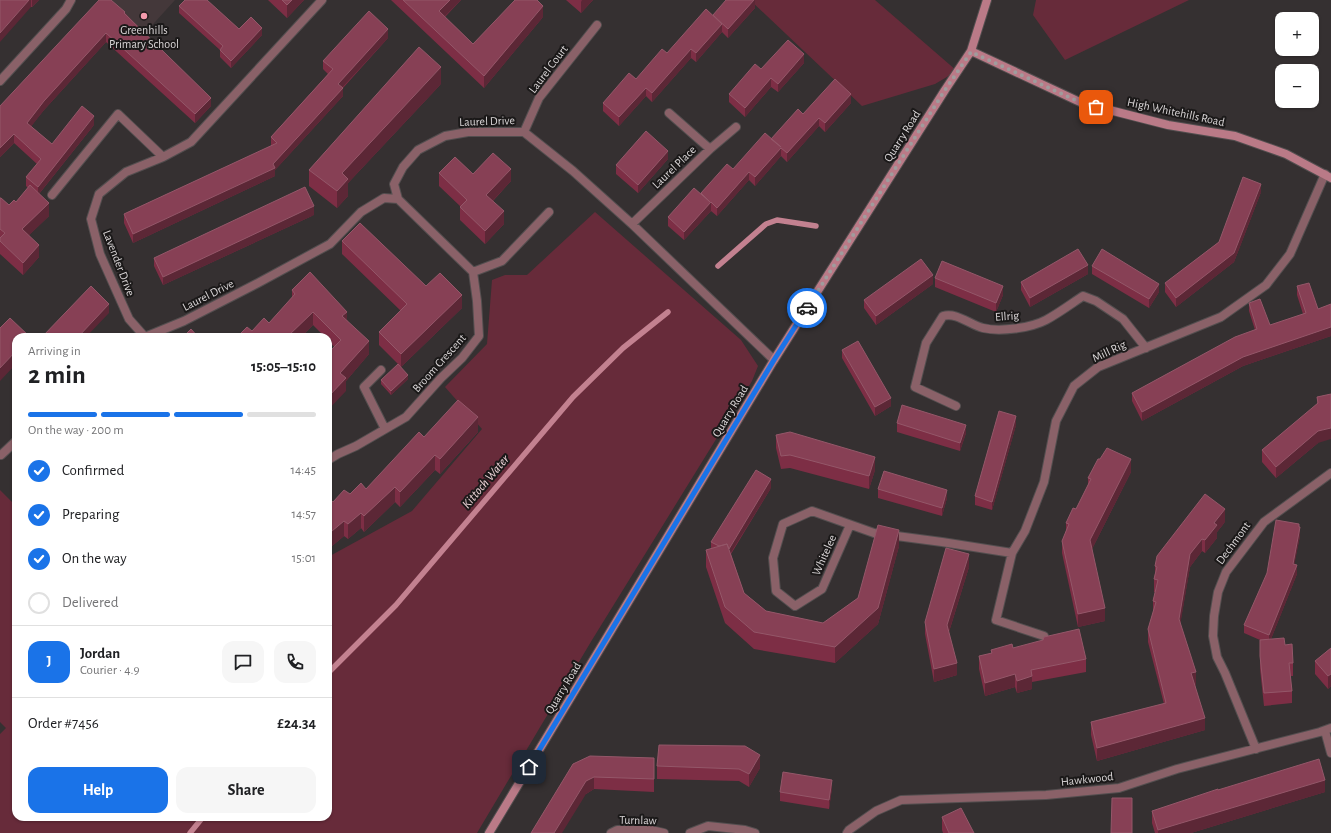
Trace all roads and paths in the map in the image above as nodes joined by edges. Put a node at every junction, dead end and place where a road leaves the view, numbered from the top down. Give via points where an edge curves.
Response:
1 (71, 0) edge
2 (322, 0) edge
3 (987, 0) edge
4 (597, 25) dead end
5 (971, 52) junction
6 (0, 81) edge
7 (669, 113) dead end
8 (736, 127) dead end
9 (524, 132) junction
10 (710, 149) junction
11 (163, 157) junction
12 (1328, 176) edge
13 (52, 195) dead end
14 (398, 199) junction
15 (549, 212) dead end
16 (632, 224) junction
17 (473, 272) junction
18 (141, 333) edge
19 (155, 333) edge
20 (1146, 348) junction
21 (774, 360) junction
22 (380, 370) dead end
23 (956, 406) dead end
24 (385, 429) junction
25 (12, 445) edge
26 (2, 455) dead end
27 (332, 458) edge
28 (1331, 473) edge
29 (850, 525) junction
30 (1012, 553) junction
31 (1044, 636) edge
32 (1328, 729) edge
33 (1256, 749) junction
34 (1331, 753) edge
35 (489, 833) edge
36 (612, 833) edge
37 (664, 833) edge
38 (690, 833) edge
39 (755, 833) edge
40 (847, 833) edge

1 - 6 street via 66,10
2 - 11 street, Lavender Drive via 191,142
3 - 5 street, Quarry Road
4 - 9 street, Laurel Court via 539,98
5 - 12 street, High Whitehills Road via 1082,103 1168,125 1235,136 1286,154
5 - 21 street, Quarry Road
7 - 10 street, Laurel Place
8 - 10 street
9 - 14 street, Laurel Drive via 468,132 445,136 418,150 403,167 394,184
9 - 16 street, Laurel Drive via 573,170
10 - 16 street, Laurel Place
11 - 13 street via 118,114
11 - 18 street, Lavender Drive via 126,172 99,194 91,219 100,254 129,319
12 - 20 street, Mill Rig via 1290,254 1266,285 1221,316
14 - 17 street
14 - 19 street, Laurel Drive via 384,198 361,212 330,244 184,321
15 - 17 street via 502,261
16 - 21 street, Laurel Drive
17 - 24 street, Broom Crescent via 479,336 462,358 406,417
20 - 23 street, Ellrig via 1123,319 1096,301 1083,296 1045,320 1020,328 982,328 961,318 946,315 926,343 915,387
20 - 30 street, Mill Rig via 1098,368 1074,386 1056,422 1044,482 1025,531
21 - 35 street, Quarry Road
22 - 24 street via 364,387
24 - 27 street, Broom Crescent
25 - 26 street
28 - 33 street, Dechmont via 1264,522 1226,572 1218,592 1213,636 1217,657
29 - 29 street, Whitelee via 812,511 783,524 773,558 776,591 795,606 822,589
29 - 30 street, Whitelee via 874,533
30 - 31 street, Mill Rig via 996,620
32 - 33 street, Hawkwood
32 - 34 street
33 - 40 street, Hawkwood via 1178,769 1119,788 1046,795 901,800 876,811
36 - 37 street, Turnlaw via 617,830 651,830
38 - 39 street via 708,826

